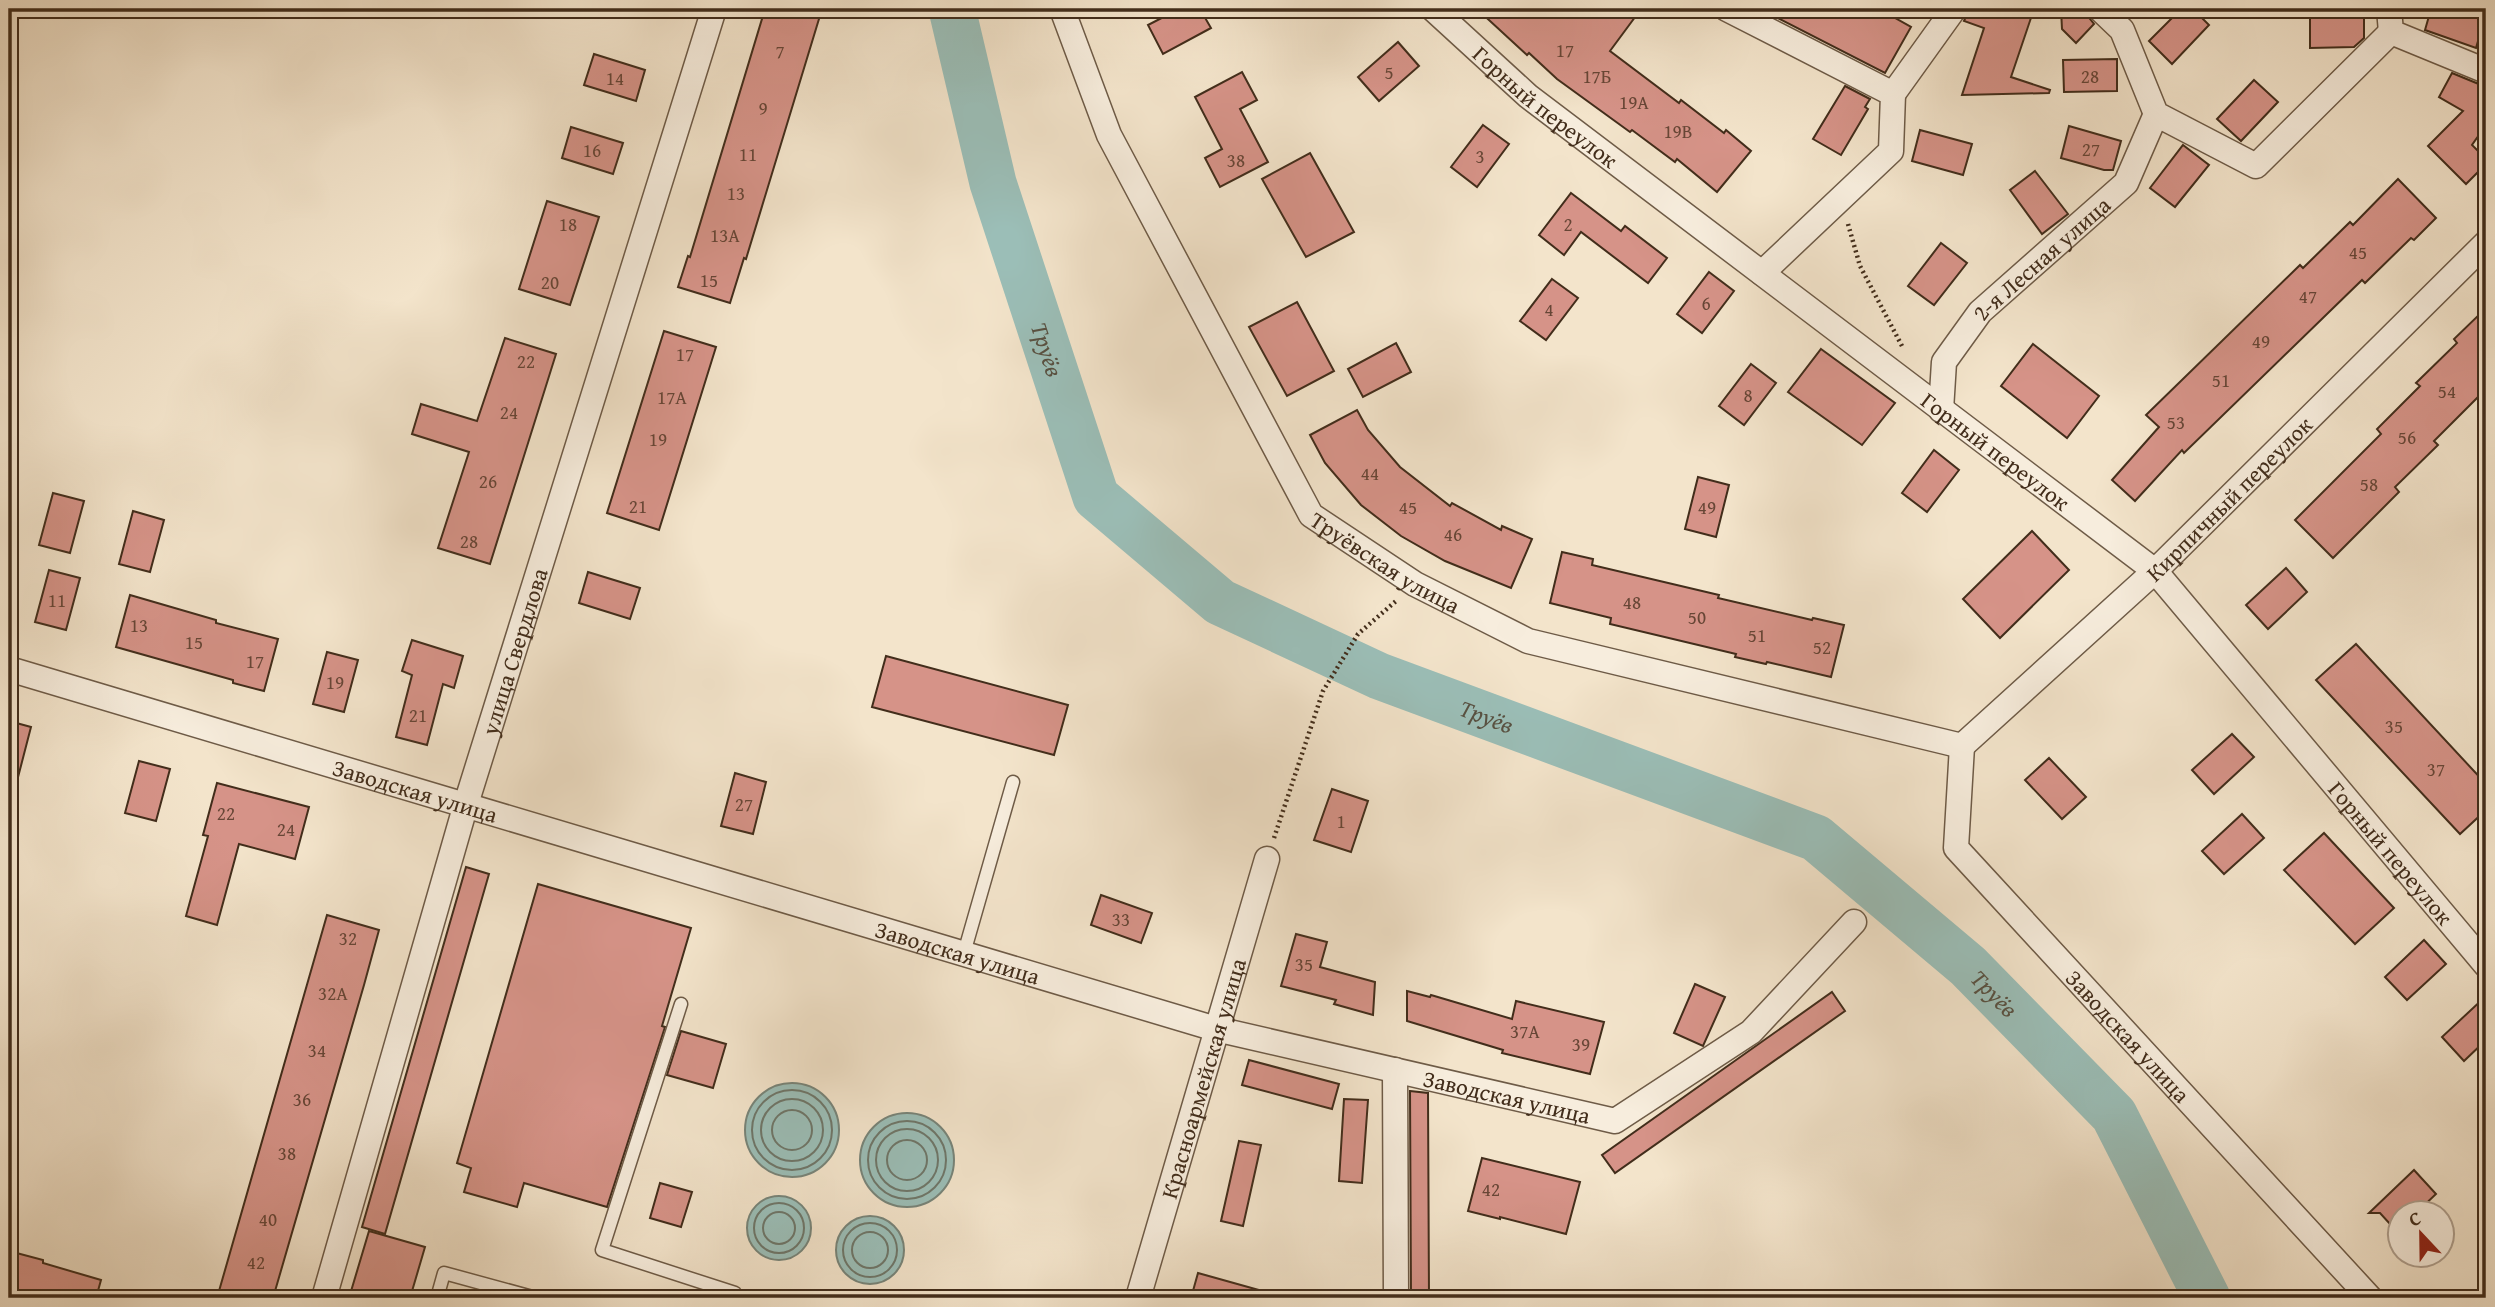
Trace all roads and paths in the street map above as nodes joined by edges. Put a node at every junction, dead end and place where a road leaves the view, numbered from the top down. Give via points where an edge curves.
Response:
1 (714, 9) edge
2 (1062, 9) edge
3 (1433, 9) edge
4 (1727, 9) edge
5 (2100, 9) edge
6 (1945, 11) edge
7 (2390, 21) edge
8 (2486, 71) edge
9 (1893, 93) junction
10 (2156, 114) junction
11 (1847, 192) junction
12 (2486, 243) edge
13 (1762, 274) junction
14 (1903, 347) dead end
15 (1941, 410) junction
16 (2155, 571) junction
17 (1415, 584) junction
18 (9, 669) edge
19 (1962, 746) junction
20 (1013, 782) dead end
21 (466, 804) junction
22 (1267, 859) joint
23 (1854, 922) dead end
24 (964, 953) junction
25 (2486, 965) edge
26 (681, 1004) dead end
27 (1216, 1029) junction
28 (1395, 1070) junction
29 (501, 1294) edge
30 (324, 1298) edge
31 (437, 1298) edge
32 (536, 1298) edge
33 (737, 1298) edge
34 (1138, 1298) edge
35 (1396, 1298) edge
36 (2370, 1298) edge

1 - 21 street, улица Свердлова
2 - 17 street, Труёвская улица via 1109,135 1311,515
3 - 13 street, Горный переулок via 1528,96
4 - 9 street
5 - 10 street via 2122,30
6 - 9 street
7 - 8 street
7 - 10 street via 2256,166
9 - 11 street via 1891,150
10 - 15 street, 2-я Лесная улица via 2126,183 1980,312 1944,362
11 - 13 street
11 - 14 path via 1847,219 1860,265
12 - 16 street, Кирпичный переулок
13 - 15 street, Горный переулок
15 - 16 street, Горный переулок
16 - 19 street, Кирпичный переулок
16 - 25 street, Горный переулок
17 - 19 street, Труёвская улица via 1528,641
17 - 22 path via 1358,634 1323,691
18 - 21 street, Заводская улица
19 - 36 street, Заводская улица via 1956,848
20 - 24 lane
21 - 24 street, Заводская улица
21 - 30 street, улица Свердлова
22 - 27 street, Красноармейская улица
23 - 28 street, Заводская улица via 1751,1032 1615,1121
24 - 27 street, Заводская улица
26 - 33 lane via 602,1250 735,1293
27 - 28 street, Заводская улица
27 - 34 street, Красноармейская улица
28 - 35 street
29 - 31 lane via 444,1273
29 - 32 lane

